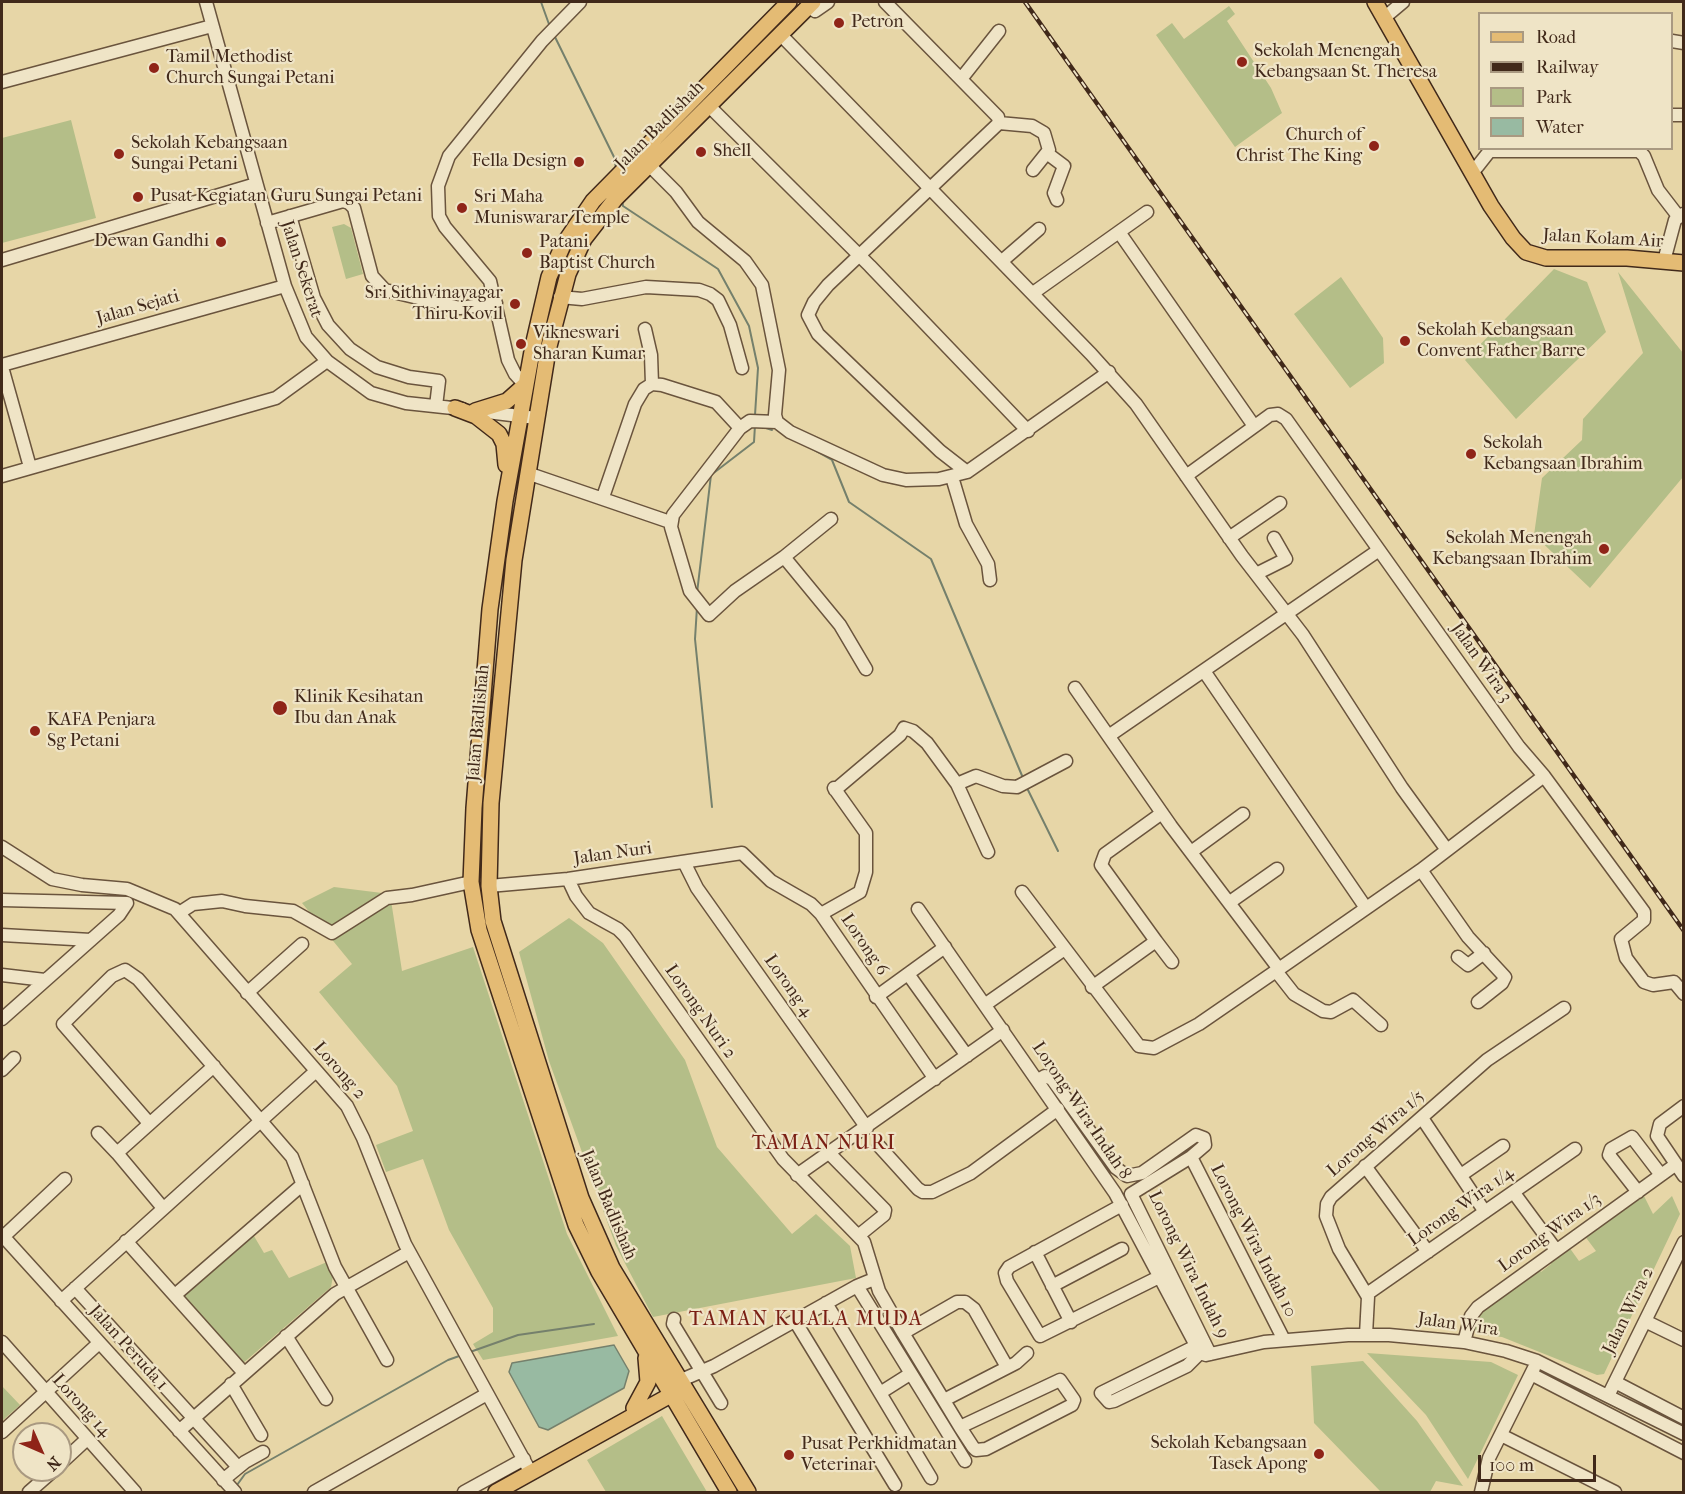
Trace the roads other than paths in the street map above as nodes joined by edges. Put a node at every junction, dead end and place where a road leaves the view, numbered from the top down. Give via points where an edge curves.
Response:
1 (206, 2) edge
2 (580, 2) edge
3 (789, 2) edge
4 (828, 2) edge
5 (885, 2) edge
6 (1375, 2) edge
7 (1403, 2) edge
8 (808, 3) edge
9 (1384, 18) junction
10 (212, 26) junction
11 (999, 31) dead end
12 (780, 34) junction
13 (961, 79) junction
14 (2, 82) edge
15 (708, 105) junction
16 (999, 123) junction
17 (1559, 150) edge
18 (1488, 152) edge
19 (1048, 154) junction
20 (648, 164) junction
21 (1468, 166) junction
22 (1033, 170) dead end
23 (628, 175) junction
24 (256, 184) junction
25 (930, 187) junction
26 (1057, 200) dead end
27 (1147, 212) dead end
28 (1681, 215) edge
29 (290, 216) junction
30 (267, 223) junction
31 (1039, 229) dead end
32 (1119, 232) junction
33 (858, 255) junction
34 (2, 260) edge
35 (1002, 261) junction
36 (1664, 261) junction
37 (1683, 262) edge
38 (285, 285) junction
39 (1033, 293) junction
40 (560, 297) junction
41 (496, 303) junction
42 (645, 329) dead end
43 (327, 361) junction
44 (2, 366) edge
45 (742, 368) dead end
46 (1109, 372) junction
47 (652, 384) junction
48 (525, 385) junction
49 (436, 406) junction
50 (455, 408) junction
51 (475, 411) junction
52 (520, 417) junction
53 (536, 418) junction
54 (777, 422) junction
55 (1254, 426) junction
56 (740, 428) junction
57 (1029, 431) junction
58 (30, 467) junction
59 (967, 471) junction
60 (527, 473) junction
61 (2, 476) edge
62 (1186, 476) junction
63 (952, 477) junction
64 (603, 497) junction
65 (506, 501) junction
66 (1280, 503) dead end
67 (831, 519) dead end
68 (670, 522) junction
69 (1229, 538) junction
70 (1274, 538) dead end
71 (1379, 550) junction
72 (784, 557) junction
73 (1256, 574) junction
74 (990, 580) dead end
75 (1286, 613) junction
76 (866, 669) dead end
77 (1204, 671) junction
78 (1075, 688) dead end
79 (1110, 735) junction
80 (1066, 761) dead end
81 (1544, 776) junction
82 (957, 784) junction
83 (1162, 813) junction
84 (1243, 814) dead end
85 (2, 847) edge
86 (1447, 850) junction
87 (988, 852) dead end
88 (1191, 852) junction
89 (742, 853) joint
90 (684, 862) junction
91 (1277, 869) dead end
92 (1421, 870) junction
93 (568, 879) junction
94 (471, 882) junction
95 (489, 886) junction
96 (1022, 892) dead end
97 (2, 901) edge
98 (1230, 902) junction
99 (1366, 908) junction
100 (918, 909) dead end
101 (179, 913) junction
102 (821, 914) junction
103 (2, 935) edge
104 (1468, 937) junction
105 (91, 940) junction
106 (1156, 941) junction
107 (302, 944) dead end
108 (945, 947) junction
109 (1063, 950) junction
110 (1484, 953) junction
111 (1172, 962) dead end
112 (1278, 970) junction
113 (908, 974) junction
114 (2, 975) edge
115 (45, 980) junction
116 (1092, 987) junction
117 (247, 993) junction
118 (1683, 994) edge
119 (876, 997) junction
120 (1478, 1002) dead end
121 (986, 1004) junction
122 (1564, 1008) dead end
123 (3, 1017) edge
124 (1381, 1025) dead end
125 (1003, 1030) junction
126 (967, 1056) junction
127 (14, 1058) dead end
128 (214, 1066) junction
129 (2, 1070) edge
130 (316, 1071) junction
131 (936, 1079) junction
132 (1038, 1080) junction
133 (1683, 1106) edge
134 (1058, 1109) junction
135 (1422, 1118) junction
136 (261, 1121) junction
137 (149, 1124) junction
138 (867, 1128) junction
139 (98, 1133) dead end
140 (879, 1146) dead end
141 (1503, 1146) dead end
142 (1575, 1149) dead end
143 (117, 1153) junction
144 (830, 1154) junction
145 (1191, 1157) junction
146 (561, 1162) junction
147 (1675, 1165) junction
148 (1365, 1166) junction
149 (1661, 1174) junction
150 (797, 1175) junction
151 (1461, 1175) junction
152 (1683, 1176) edge
153 (65, 1179) dead end
154 (303, 1184) junction
155 (1638, 1192) junction
156 (1514, 1193) junction
157 (1124, 1200) junction
158 (163, 1208) junction
159 (1485, 1212) junction
160 (2, 1236) edge
161 (858, 1236) junction
162 (126, 1241) junction
163 (1683, 1242) edge
164 (1122, 1250) dead end
165 (1556, 1250) junction
166 (409, 1252) junction
167 (1035, 1252) junction
168 (1428, 1252) junction
169 (1680, 1258) edge
170 (1159, 1277) junction
171 (874, 1280) junction
172 (857, 1286) junction
173 (1052, 1286) junction
174 (344, 1287) junction
175 (75, 1288) junction
176 (1367, 1294) junction
177 (175, 1295) junction
178 (61, 1301) junction
179 (826, 1303) junction
180 (674, 1319) dead end
181 (795, 1321) junction
182 (1645, 1321) junction
183 (1071, 1322) junction
184 (903, 1334) junction
185 (1366, 1335) junction
186 (286, 1336) junction
187 (1284, 1340) junction
188 (1683, 1340) edge
189 (2, 1342) edge
190 (1464, 1342) junction
191 (99, 1343) junction
192 (645, 1351) junction
193 (1201, 1351) junction
194 (1027, 1353) dead end
195 (387, 1360) dead end
196 (1537, 1362) junction
197 (1007, 1367) junction
198 (702, 1372) junction
199 (244, 1373) junction
200 (910, 1374) junction
201 (1531, 1374) junction
202 (1615, 1382) junction
203 (231, 1384) junction
204 (675, 1388) junction
205 (45, 1392) junction
206 (880, 1393) junction
207 (487, 1394) junction
208 (1608, 1396) junction
209 (326, 1399) dead end
210 (944, 1400) junction
211 (721, 1402) dead end
212 (636, 1412) junction
213 (1683, 1418) edge
214 (191, 1419) junction
215 (686, 1420) junction
216 (960, 1427) junction
217 (179, 1431) junction
218 (2, 1432) edge
219 (1683, 1434) edge
220 (261, 1435) dead end
221 (1501, 1435) junction
222 (87, 1439) junction
223 (263, 1452) dead end
224 (72, 1453) edge
225 (1683, 1453) edge
226 (965, 1461) dead end
227 (527, 1466) junction
228 (238, 1467) junction
229 (931, 1478) dead end
230 (40, 1482) edge
231 (895, 1485) dead end
232 (229, 1486) edge
233 (131, 1491) edge
234 (29, 1492) edge
235 (314, 1492) edge
236 (464, 1492) edge
237 (496, 1492) edge
238 (729, 1492) edge
239 (748, 1492) edge
240 (1481, 1492) edge
241 (1615, 1492) edge

1 - 10 street, Jalan Sekerat
2 - 41 street via 542,41 449,156 438,186 438,207 445,226 488,276
3 - 23 main road, Jalan Badlishah
4 - 8 street via 815,11
5 - 13 street
6 - 9 main road, Jalan Kolam Air
7 - 9 street
8 - 12 main road, Jalan Badlishah
9 - 21 main road, Jalan Kolam Air
10 - 14 street
10 - 24 street, Jalan Sekerat
11 - 13 street
12 - 15 main road, Jalan Badlishah
12 - 25 street
13 - 16 street via 998,117
15 - 20 main road, Jalan Badlishah
15 - 33 street
16 - 19 street via 1041,130 1049,144
16 - 25 street
17 - 18 street
17 - 28 street via 1639,151 1658,190
18 - 21 street via 1473,157
19 - 22 street
19 - 26 street via 1064,166 1054,193
20 - 23 main road, Jalan Badlishah
20 - 54 street via 673,187 698,222 745,261 762,285 779,370
21 - 36 main road, Jalan Kolam Air via 1503,226 1532,255
23 - 40 main road, Jalan Badlishah via 616,198 584,239
23 - 48 main road, Jalan Badlishah via 612,181 578,222 549,277
24 - 30 street, Jalan Sekerat
24 - 34 street
25 - 33 street
25 - 35 street
27 - 32 street
28 - 36 street
29 - 30 street
29 - 41 street via 349,202 372,276 385,290 460,308
29 - 49 street via 314,298 328,325 350,349 377,367 439,381
30 - 38 street, Jalan Sekerat
31 - 35 street
32 - 39 street
32 - 55 street
33 - 57 street
33 - 59 street via 814,302 808,315 813,327 940,451
35 - 39 street
36 - 37 main road, Jalan Kolam Air
38 - 43 street, Jalan Sekerat via 301,328
38 - 44 street, Jalan Sejati
39 - 46 street
40 - 45 street via 582,299 659,287 710,294 718,300 730,325
40 - 53 main road, Jalan Badlishah
41 - 48 street via 508,360
42 - 47 street
43 - 49 street, Jalan Sekerat via 371,393
43 - 58 street via 276,398
44 - 58 street
46 - 57 street
46 - 62 street via 1137,404
47 - 56 street via 716,402
47 - 64 street via 635,404
48 - 51 main road via 499,405
48 - 52 main road, Jalan Badlishah
49 - 50 street, Jalan Sekerat
50 - 51 street, Jalan Sekerat
50 - 65 main road via 486,422 498,434 506,456
51 - 52 street, Jalan Sekerat
52 - 53 street, Jalan Sekerat
52 - 65 main road, Jalan Badlishah
53 - 60 main road, Jalan Badlishah
54 - 56 street via 750,421
54 - 63 street via 790,432 883,476 906,480
55 - 62 street, Jalan Wira 3
55 - 71 street, Jalan Wira 3 via 1275,414 1286,419
56 - 68 street
57 - 59 street
58 - 61 street
59 - 63 street
60 - 64 street
60 - 95 main road, Jalan Badlishah via 508,612 491,803
62 - 69 street
63 - 74 street via 966,524 988,564
64 - 68 street
65 - 94 main road, Jalan Badlishah via 490,609
66 - 69 street
67 - 72 street
68 - 72 street via 687,584 706,611
69 - 73 street
70 - 73 street via 1286,559
71 - 75 street
71 - 81 street, Jalan Wira 3 via 1519,747
72 - 76 street via 846,633
73 - 75 street
75 - 77 street
75 - 86 street
77 - 79 street
77 - 99 street
78 - 79 street
79 - 83 street
80 - 82 street via 1026,784 1010,787 976,776
81 - 86 street
81 - 118 street, Jalan Wira 3 via 1645,914 1644,920 1621,939 1626,958 1644,982 1653,986 1674,982
82 - 87 street
82 - 102 street via 919,735 903,728 900,735 835,789 866,832 866,872 860,892
83 - 88 street
83 - 106 street via 1105,854 1101,865
84 - 88 street
85 - 101 street via 57,881 122,888 160,901
86 - 92 street
88 - 98 street
89 - 90 street, Jalan Nuri
89 - 102 street, Lorong 6 via 771,881
90 - 93 street, Jalan Nuri
90 - 138 street, Lorong 4 via 702,896
91 - 98 street
92 - 99 street
92 - 104 street
93 - 95 street, Jalan Nuri
93 - 150 street, Lorong Nuri 2 via 589,913 625,936
94 - 101 street via 387,898 332,933 293,911 222,901 193,904
94 - 146 main road, Jalan Badlishah via 479,930
95 - 146 main road, Jalan Badlishah via 491,910
96 - 109 street
97 - 105 street via 127,903
98 - 112 street
99 - 112 street
100 - 108 street, Lorong Wira Indah 8
101 - 117 street, Lorong 2
102 - 119 street, Lorong 6
103 - 105 street
104 - 110 street
104 - 110 street via 1454,959 1468,965
105 - 115 street
106 - 111 street
106 - 116 street
107 - 117 street
108 - 113 street
108 - 121 street, Lorong Wira Indah 8
109 - 116 street
109 - 121 street
110 - 120 street via 1505,980
112 - 116 street via 1185,1033 1149,1049 1139,1046
112 - 124 street via 1294,994 1323,1011 1331,1012 1353,1000
113 - 119 street
113 - 126 street
114 - 115 street
115 - 123 street
117 - 130 street, Lorong 2
119 - 131 street, Lorong 6
121 - 125 street, Lorong Wira Indah 8
122 - 135 street, Lorong Wira 1/5 via 1487,1060
125 - 126 street
125 - 132 street, Lorong Wira Indah 8
126 - 131 street
127 - 129 street
128 - 136 street
128 - 137 street
128 - 137 street via 132,973 125,970 112,976 63,1024
130 - 136 street
130 - 166 street, Lorong 2 via 352,1114
131 - 138 street
132 - 134 street, Lorong Wira Indah 8
132 - 145 street, Lorong Wira Indah 9 via 1045,1076 1052,1079 1116,1168 1127,1176 1142,1173 1198,1135 1204,1138 1205,1145
133 - 147 street via 1665,1119 1657,1136
134 - 140 street via 971,1173 932,1192 918,1189
134 - 157 street, Lorong Wira Indah 8
135 - 148 street, Lorong Wira 1/5
135 - 151 street
136 - 154 street via 292,1157
136 - 158 street
137 - 143 street
138 - 144 street
139 - 143 street
141 - 151 street
142 - 156 street, Lorong Wira 1/4
143 - 158 street
144 - 150 street
144 - 161 street via 885,1210
145 - 157 street, Lorong Wira Indah 9
145 - 187 street, Lorong Wira Indah 10
146 - 192 main road, Jalan Badlishah via 589,1252
146 - 204 main road, Jalan Badlishah
147 - 149 street, Lorong Wira 1/3
147 - 152 street
148 - 168 street
148 - 176 street, Lorong Wira 1/5 via 1331,1197 1326,1216 1339,1249
149 - 155 street, Lorong Wira 1/3
149 - 155 street via 1632,1137 1611,1149 1609,1155
150 - 161 street, Lorong Nuri 2
151 - 159 street
153 - 160 street
154 - 174 street
154 - 177 street
155 - 165 street, Lorong Wira 1/3
156 - 159 street, Lorong Wira 1/4
156 - 165 street
157 - 167 street
157 - 170 street, Lorong Wira Indah 8
157 - 193 street, Lorong Wira Indah 9
158 - 162 street
159 - 168 street, Lorong Wira 1/4
160 - 178 street, Jalan Peruda 1
161 - 171 street via 866,1247
162 - 175 street
162 - 177 street
163 - 169 street, Jalan Wira 2
164 - 173 street
165 - 190 street, Lorong Wira 1/3 via 1479,1307 1471,1316
166 - 174 street
166 - 207 street, Lorong 2
167 - 173 street
167 - 183 street via 1006,1270 1006,1281 1040,1336
168 - 176 street, Lorong Wira 1/4
169 - 182 street, Jalan Wira 2
170 - 183 street
170 - 193 street, Lorong Wira Indah 8
171 - 172 street
171 - 184 street
172 - 179 street
172 - 200 street
173 - 183 street
174 - 186 street
174 - 195 street
175 - 178 street
175 - 214 street
176 - 185 street
177 - 199 street
178 - 191 street, Jalan Peruda 1
179 - 181 street
179 - 206 street
180 - 198 street via 673,1324
181 - 198 street
181 - 231 street
182 - 188 street
182 - 202 street, Jalan Wira 2
184 - 197 street via 950,1306 965,1302 974,1309
184 - 210 street
185 - 187 street, Jalan Wira
185 - 190 street, Jalan Wira
186 - 199 street
186 - 209 street
187 - 193 street, Jalan Wira
189 - 205 street, Lorong 14
190 - 196 street, Jalan Wira
191 - 205 street
191 - 217 street, Jalan Peruda 1
192 - 204 main road, Jalan Badlishah
192 - 212 main road via 648,1382
193 - 193 street via 1101,1393 1104,1399 1114,1401 1189,1365
194 - 197 street
196 - 201 street
196 - 208 street, Jalan Wira
197 - 210 street
198 - 204 street
198 - 211 street
199 - 203 street
200 - 206 street
200 - 226 street
201 - 221 street
201 - 225 street
202 - 208 street, Jalan Wira 2
202 - 213 street
203 - 214 street
203 - 220 street
204 - 212 main road
204 - 215 main road, Jalan Badlishah
204 - 239 main road, Jalan Badlishah
205 - 218 street
205 - 222 street, Lorong 14
206 - 229 street
207 - 227 street, Lorong 2
207 - 235 street
208 - 219 street, Jalan Wira
210 - 216 street
212 - 215 main road via 661,1409
212 - 227 main road via 599,1434
214 - 217 street
214 - 228 street
215 - 238 main road, Jalan Badlishah
216 - 216 street via 1060,1380 1074,1400 1072,1405 981,1450 973,1447
217 - 232 street, Jalan Peruda 1
221 - 240 street via 1486,1464
221 - 241 street
222 - 224 street
222 - 233 street, Lorong 14
223 - 228 street
227 - 236 street
227 - 237 main road
228 - 232 street
230 - 234 street

